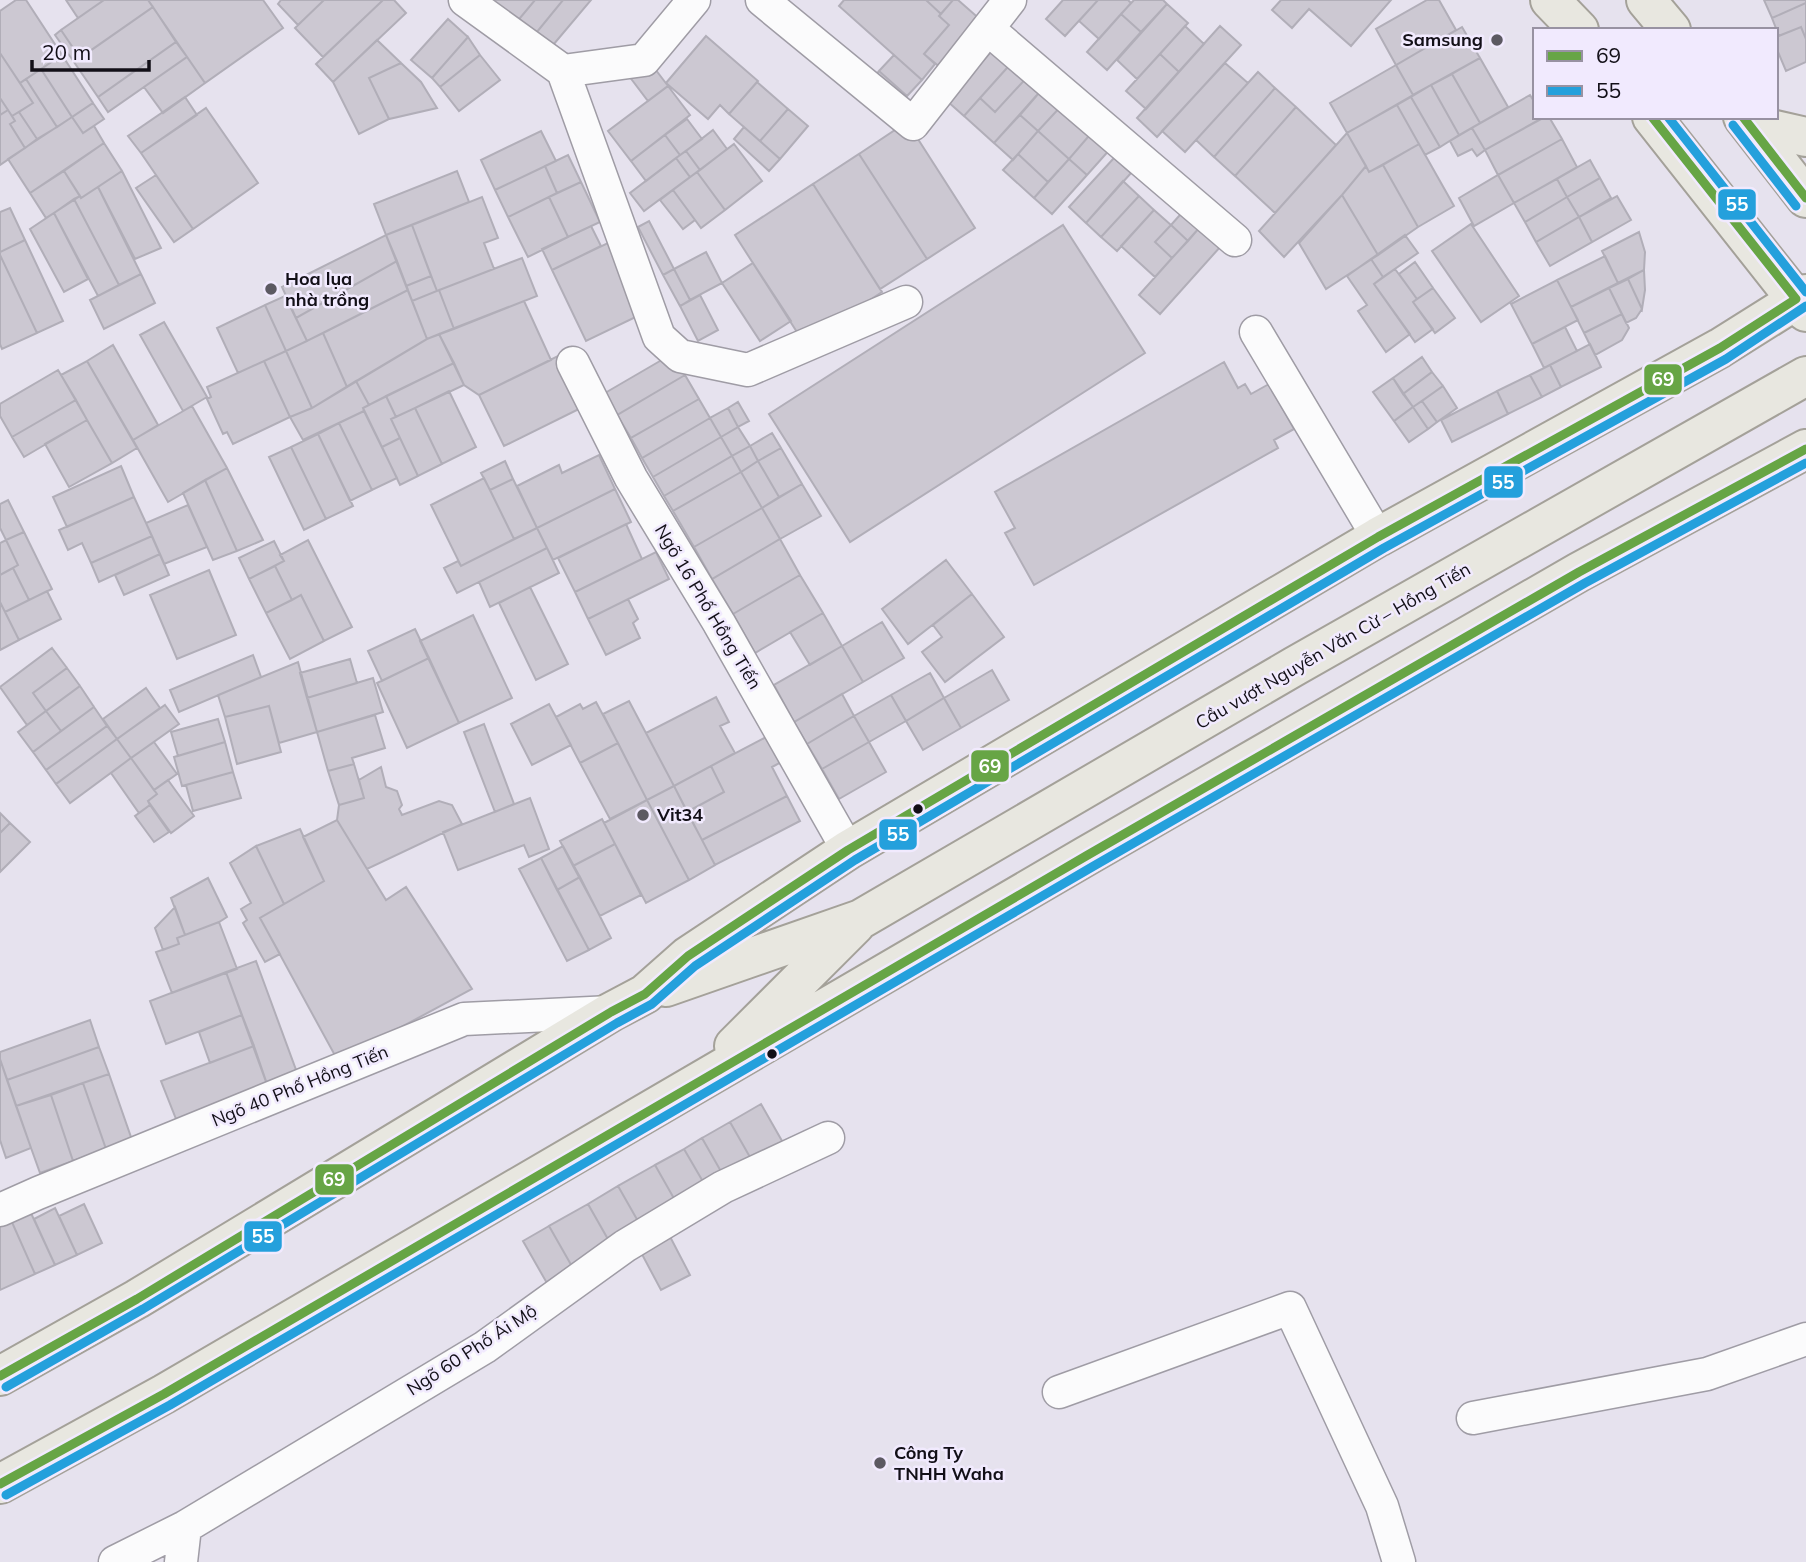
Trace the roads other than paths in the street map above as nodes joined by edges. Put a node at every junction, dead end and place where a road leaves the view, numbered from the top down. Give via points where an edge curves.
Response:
1 (466, 0) edge
2 (694, 0) edge
3 (762, 0) edge
4 (1010, 0) edge
5 (1550, 0) edge
6 (1576, 28) edge
7 (988, 29) junction
8 (562, 71) junction
9 (1654, 119) edge
10 (1746, 121) edge
11 (1806, 137) edge
12 (1806, 198) edge
13 (1235, 240) dead end
14 (906, 302) dead end
15 (1803, 302) edge
16 (1256, 332) dead end
17 (573, 363) dead end
18 (1806, 376) edge
19 (1806, 449) edge
20 (1378, 537) junction
21 (848, 850) junction
22 (861, 919) junction
23 (645, 994) junction
24 (611, 1012) junction
25 (696, 1084) junction
26 (828, 1138) dead end
27 (0, 1210) edge
28 (1806, 1339) edge
29 (0, 1376) edge
30 (1059, 1392) dead end
31 (1473, 1418) dead end
32 (0, 1484) edge
33 (185, 1527) junction
34 (115, 1562) edge
35 (181, 1562) edge
36 (1399, 1562) edge

1 - 8 street
2 - 8 street via 644,60
3 - 7 street via 912,124
4 - 7 street
5 - 6 main road
7 - 13 street
8 - 14 street via 659,337 680,356 748,370
9 - 15 main road
10 - 11 main road
10 - 12 main road
15 - 20 main road
16 - 20 street
17 - 21 street, Ngõ 16 Phố Hồng Tiến via 631,478
18 - 22 main road, Cầu vượt Nguyễn Văn Cừ – Hồng Tiến via 1294,666
19 - 25 main road via 1567,579
20 - 21 main road
21 - 23 main road via 688,956
22 - 23 main road
22 - 25 main road
23 - 24 main road
24 - 27 street, Ngõ 40 Phố Hồng Tiến via 464,1020
24 - 29 main road via 137,1299
25 - 32 main road via 164,1394
26 - 33 street, Ngõ 60 Phố Ái Mộ via 723,1187 625,1246 485,1347
28 - 31 street via 1707,1374
30 - 36 street via 1290,1308 1382,1506
33 - 34 street, Ngõ 60 Phố Ái Mộ
33 - 35 street

